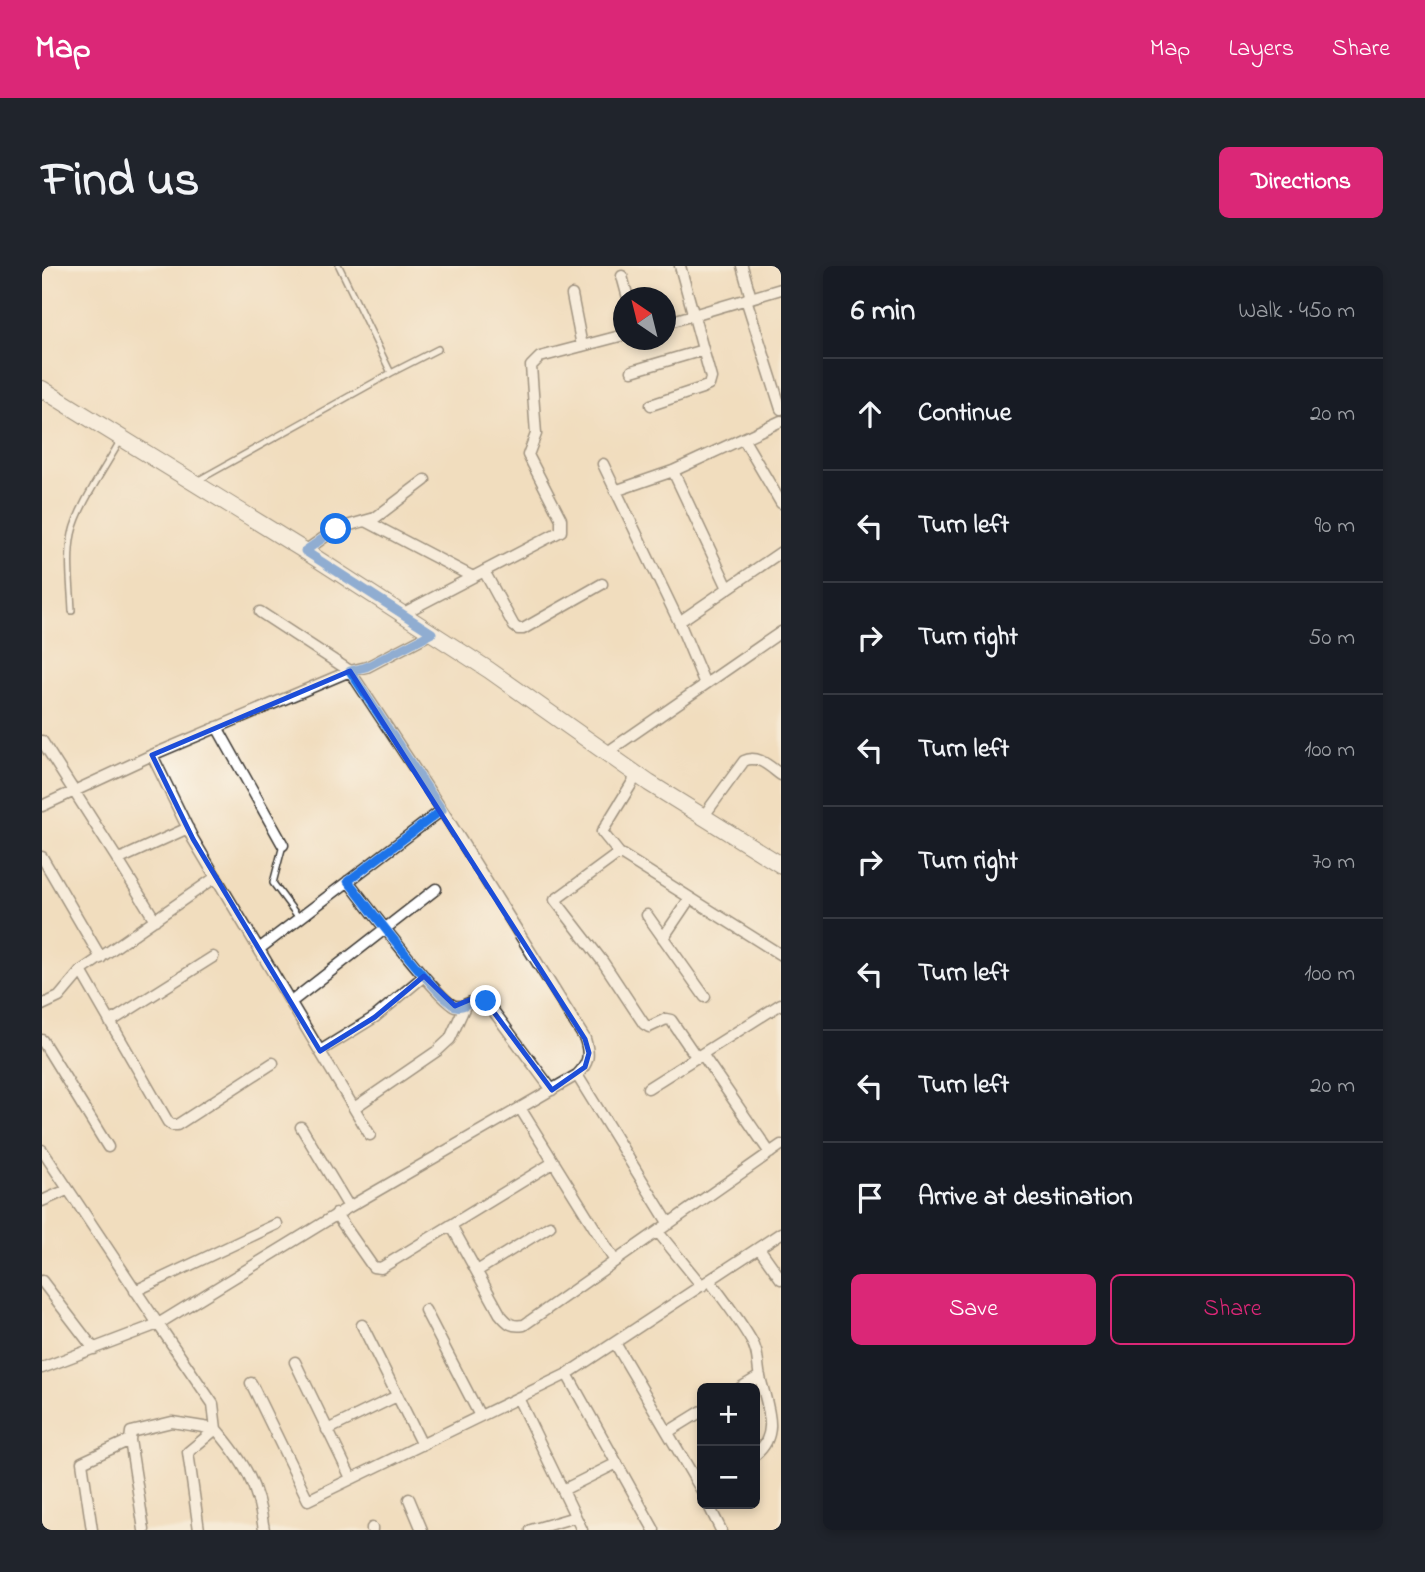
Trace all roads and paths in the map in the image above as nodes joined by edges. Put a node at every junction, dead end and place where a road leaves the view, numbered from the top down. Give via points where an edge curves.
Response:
1 (339, 266) edge
2 (680, 266) edge
3 (742, 266) edge
4 (622, 276) dead end
5 (625, 287) edge
6 (781, 289) edge
7 (572, 295) dead end
8 (748, 299) junction
9 (695, 314) junction
10 (676, 320) edge
11 (613, 338) edge
12 (582, 346) junction
13 (438, 349) dead end
14 (704, 350) junction
15 (632, 371) dead end
16 (391, 373) junction
17 (42, 389) edge
18 (651, 405) dead end
19 (781, 409) edge
20 (781, 421) edge
21 (122, 438) junction
22 (744, 440) junction
23 (603, 464) dead end
24 (673, 471) junction
25 (425, 480) dead end
26 (194, 482) junction
27 (615, 491) junction
28 (781, 503) edge
29 (366, 521) junction
30 (305, 551) junction
31 (781, 552) edge
32 (484, 571) junction
33 (473, 577) junction
34 (602, 584) dead end
35 (728, 588) junction
36 (72, 611) dead end
37 (260, 612) dead end
38 (402, 614) junction
39 (678, 622) junction
40 (781, 632) edge
41 (432, 633) junction
42 (350, 671) junction
43 (705, 684) junction
44 (217, 727) junction
45 (42, 741) edge
46 (606, 753) junction
47 (152, 755) junction
48 (637, 775) junction
49 (781, 775) edge
50 (74, 791) junction
51 (42, 806) edge
52 (442, 810) junction
53 (703, 817) junction
54 (188, 828) junction
55 (283, 845) joint
56 (619, 853) junction
57 (42, 858) edge
58 (117, 858) junction
59 (781, 865) edge
60 (216, 877) junction
61 (348, 881) junction
62 (436, 889) dead end
63 (690, 898) junction
64 (555, 900) junction
65 (544, 908) dead end
66 (647, 915) dead end
67 (299, 918) junction
68 (155, 920) junction
69 (385, 929) junction
70 (663, 938) junction
71 (259, 949) junction
72 (781, 955) edge
73 (213, 957) dead end
74 (101, 958) junction
75 (81, 971) junction
76 (424, 976) junction
77 (42, 990) edge
78 (705, 997) dead end
79 (291, 1003) junction
80 (45, 1004) edge
81 (466, 1004) junction
82 (781, 1004) edge
83 (110, 1022) junction
84 (42, 1040) edge
85 (320, 1051) junction
86 (699, 1056) junction
87 (273, 1063) dead end
88 (577, 1075) junction
89 (648, 1088) dead end
90 (552, 1090) junction
91 (354, 1108) junction
92 (520, 1108) junction
93 (301, 1127) dead end
94 (370, 1135) dead end
95 (781, 1145) edge
96 (108, 1147) dead end
97 (42, 1150) edge
98 (770, 1153) junction
99 (554, 1162) junction
100 (67, 1190) junction
101 (42, 1201) edge
102 (349, 1207) junction
103 (336, 1214) junction
104 (277, 1224) dead end
105 (669, 1224) junction
106 (451, 1225) junction
107 (550, 1226) dead end
108 (658, 1232) junction
109 (781, 1233) edge
110 (760, 1248) junction
111 (615, 1261) junction
112 (477, 1271) junction
113 (781, 1279) edge
114 (42, 1281) edge
115 (706, 1283) junction
116 (135, 1291) junction
117 (425, 1310) dead end
118 (158, 1324) junction
119 (362, 1325) dead end
120 (615, 1343) junction
121 (94, 1349) junction
122 (295, 1362) dead end
123 (42, 1368) edge
124 (567, 1374) junction
125 (760, 1376) junction
126 (251, 1383) dead end
127 (748, 1383) edge
128 (397, 1396) junction
129 (518, 1398) junction
130 (777, 1407) edge
131 (697, 1414) edge
132 (480, 1416) junction
133 (216, 1429) junction
134 (327, 1430) junction
135 (668, 1432) junction
136 (130, 1440) junction
137 (422, 1445) junction
138 (760, 1451) edge
139 (617, 1464) junction
140 (351, 1478) junction
141 (697, 1480) edge
142 (563, 1490) junction
143 (409, 1499) dead end
144 (710, 1509) edge
145 (575, 1517) junction
146 (92, 1530) edge
147 (144, 1530) edge
148 (199, 1530) edge
149 (264, 1530) edge
150 (422, 1530) edge
151 (531, 1530) edge
152 (582, 1530) edge
153 (653, 1530) edge
154 (721, 1530) edge

1 - 16 lane
2 - 9 street
3 - 8 street
4 - 5 street
6 - 8 street
7 - 12 street
8 - 9 street
8 - 19 street
9 - 10 street
9 - 14 street
11 - 12 street
12 - 32 street via 540,357 531,366 536,434 528,456 561,519 561,531
13 - 16 lane
14 - 15 street
14 - 18 street via 709,385
16 - 26 lane
17 - 21 street
20 - 22 street
21 - 26 street
21 - 36 lane via 72,534
22 - 24 street
22 - 28 street
23 - 27 street
24 - 27 street
24 - 35 street
25 - 29 street
26 - 30 street
27 - 39 street
29 - 30 street via 336,529
29 - 33 street
30 - 38 street
31 - 35 street
32 - 33 street
32 - 34 street via 518,629
33 - 38 street
35 - 39 street
37 - 42 street
38 - 41 street
39 - 43 street
40 - 43 street
41 - 42 street
41 - 46 street
42 - 44 street
42 - 52 street
43 - 46 street
44 - 47 street
44 - 55 street
45 - 50 street
46 - 48 street
47 - 50 street
47 - 54 street
48 - 53 street
48 - 56 street via 602,832
49 - 53 street via 758,759 744,761
50 - 51 street
50 - 58 street
52 - 61 street
52 - 88 street via 585,1039 588,1060
53 - 59 street
54 - 58 street
54 - 60 street
55 - 67 lane via 274,883
56 - 63 street
56 - 64 street
57 - 74 street
58 - 68 street
60 - 68 street
60 - 71 street
61 - 67 street
61 - 69 street
62 - 69 street
63 - 70 street
63 - 72 street
64 - 65 street
64 - 86 street via 645,1024 649,1027 671,1020
66 - 70 street
67 - 71 street
68 - 74 street
69 - 76 street
69 - 79 street
70 - 78 street
71 - 79 street
73 - 83 street
74 - 75 street
75 - 80 street via 59,997
75 - 83 street
76 - 81 street via 450,1003
76 - 85 street via 375,1017
77 - 80 street
79 - 85 street
81 - 90 street via 475,999 486,1001
81 - 91 street via 450,1039
82 - 86 street
83 - 87 street via 172,1125
84 - 96 street
85 - 91 street
86 - 89 street
86 - 98 street
88 - 90 street
88 - 105 street
90 - 92 street
91 - 94 street
92 - 99 street
92 - 102 street
93 - 102 street
95 - 98 street
97 - 100 street
98 - 105 street
99 - 106 street
99 - 111 street
100 - 101 street
100 - 116 street
102 - 103 street
103 - 106 street via 376,1269
103 - 118 street
104 - 116 street
105 - 108 street
106 - 112 street
107 - 112 street
108 - 111 street
108 - 115 street
109 - 110 street
110 - 113 street
110 - 115 street
111 - 112 street via 535,1319 514,1326 500,1314
114 - 121 street
115 - 120 street
115 - 125 street via 751,1340 759,1357
116 - 118 street
117 - 132 street
118 - 121 street
118 - 133 street via 213,1404
119 - 128 street
120 - 124 street
120 - 135 street
121 - 123 street
122 - 134 street
124 - 129 street
124 - 139 street
125 - 127 street
125 - 130 street
126 - 140 street via 308,1500
128 - 134 street
128 - 137 street
129 - 132 street
129 - 142 street
130 - 138 street via 774,1437
131 - 135 street
132 - 137 street
133 - 136 street via 172,1422 131,1432
133 - 148 street via 188,1452
133 - 149 street via 250,1477 260,1499
134 - 140 street
135 - 141 street
136 - 146 street via 82,1462
136 - 147 street
137 - 140 street
139 - 142 street
139 - 153 street
142 - 145 street
143 - 150 street
144 - 154 street
145 - 151 street
145 - 152 street

